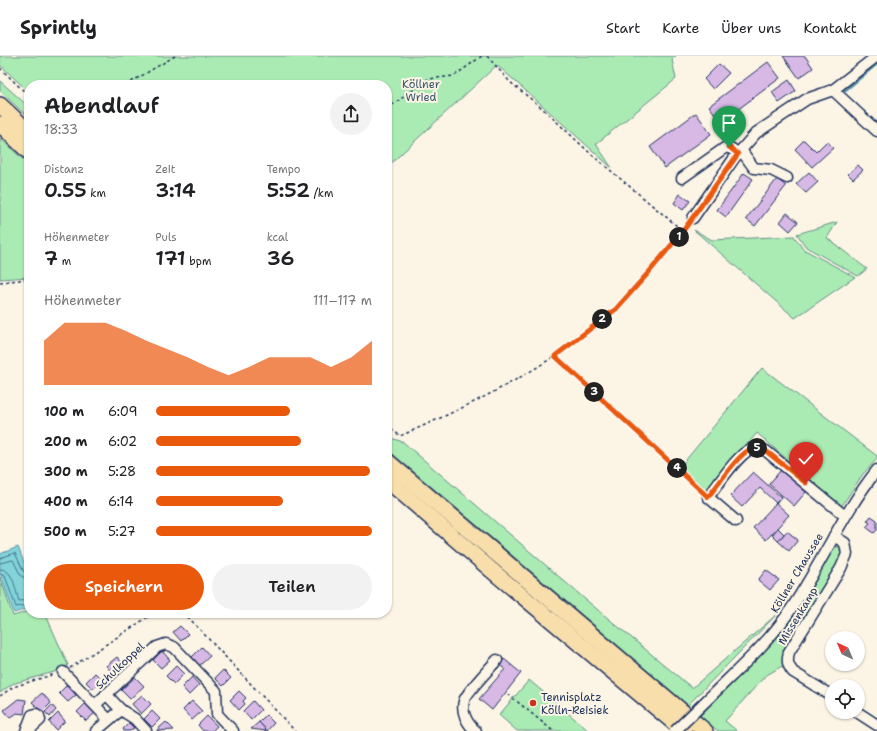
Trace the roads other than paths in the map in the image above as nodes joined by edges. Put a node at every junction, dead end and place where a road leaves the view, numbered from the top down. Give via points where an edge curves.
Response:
1 (877, 56) edge
2 (833, 90) junction
3 (0, 105) edge
4 (0, 124) edge
5 (24, 127) edge
6 (877, 131) edge
7 (24, 147) edge
8 (739, 152) junction
9 (682, 178) dead end
10 (787, 178) dead end
11 (693, 218) road end
12 (392, 465) edge
13 (877, 470) edge
14 (392, 484) edge
15 (845, 516) junction
16 (736, 521) dead end
17 (834, 536) junction
18 (497, 660) dead end
19 (63, 672) road end
20 (825, 692) edge
21 (106, 694) junction
22 (95, 705) junction
23 (121, 710) junction
24 (865, 717) edge
25 (108, 720) junction
26 (877, 725) edge
27 (96, 731) edge
28 (146, 731) edge
29 (233, 731) edge
30 (476, 731) edge
31 (676, 731) edge
32 (684, 731) edge
33 (705, 731) edge

1 - 2 street
2 - 6 street
2 - 8 street via 800,103 756,134
3 - 5 highway
4 - 7 highway
8 - 9 street via 726,148
8 - 10 street via 754,168 771,170
8 - 11 street
12 - 33 highway
13 - 15 street, Köllner Chaussee via 862,488
14 - 32 highway
15 - 16 street via 760,448 744,454 708,497
15 - 17 street, Köllner Chaussee
17 - 20 street, Missenkamp via 845,543 847,554 789,652 787,660 788,667 793,672
17 - 31 street, Köllner Chaussee, bridge via 787,616 766,641
18 - 30 street via 464,700 464,714
19 - 22 street
21 - 22 street, Schulkoppel
21 - 23 street
21 - 29 street, Schulkoppel via 157,647 166,644 174,648 216,692 217,714
22 - 25 street
23 - 25 street
23 - 28 street via 135,719
24 - 26 street
25 - 27 street

